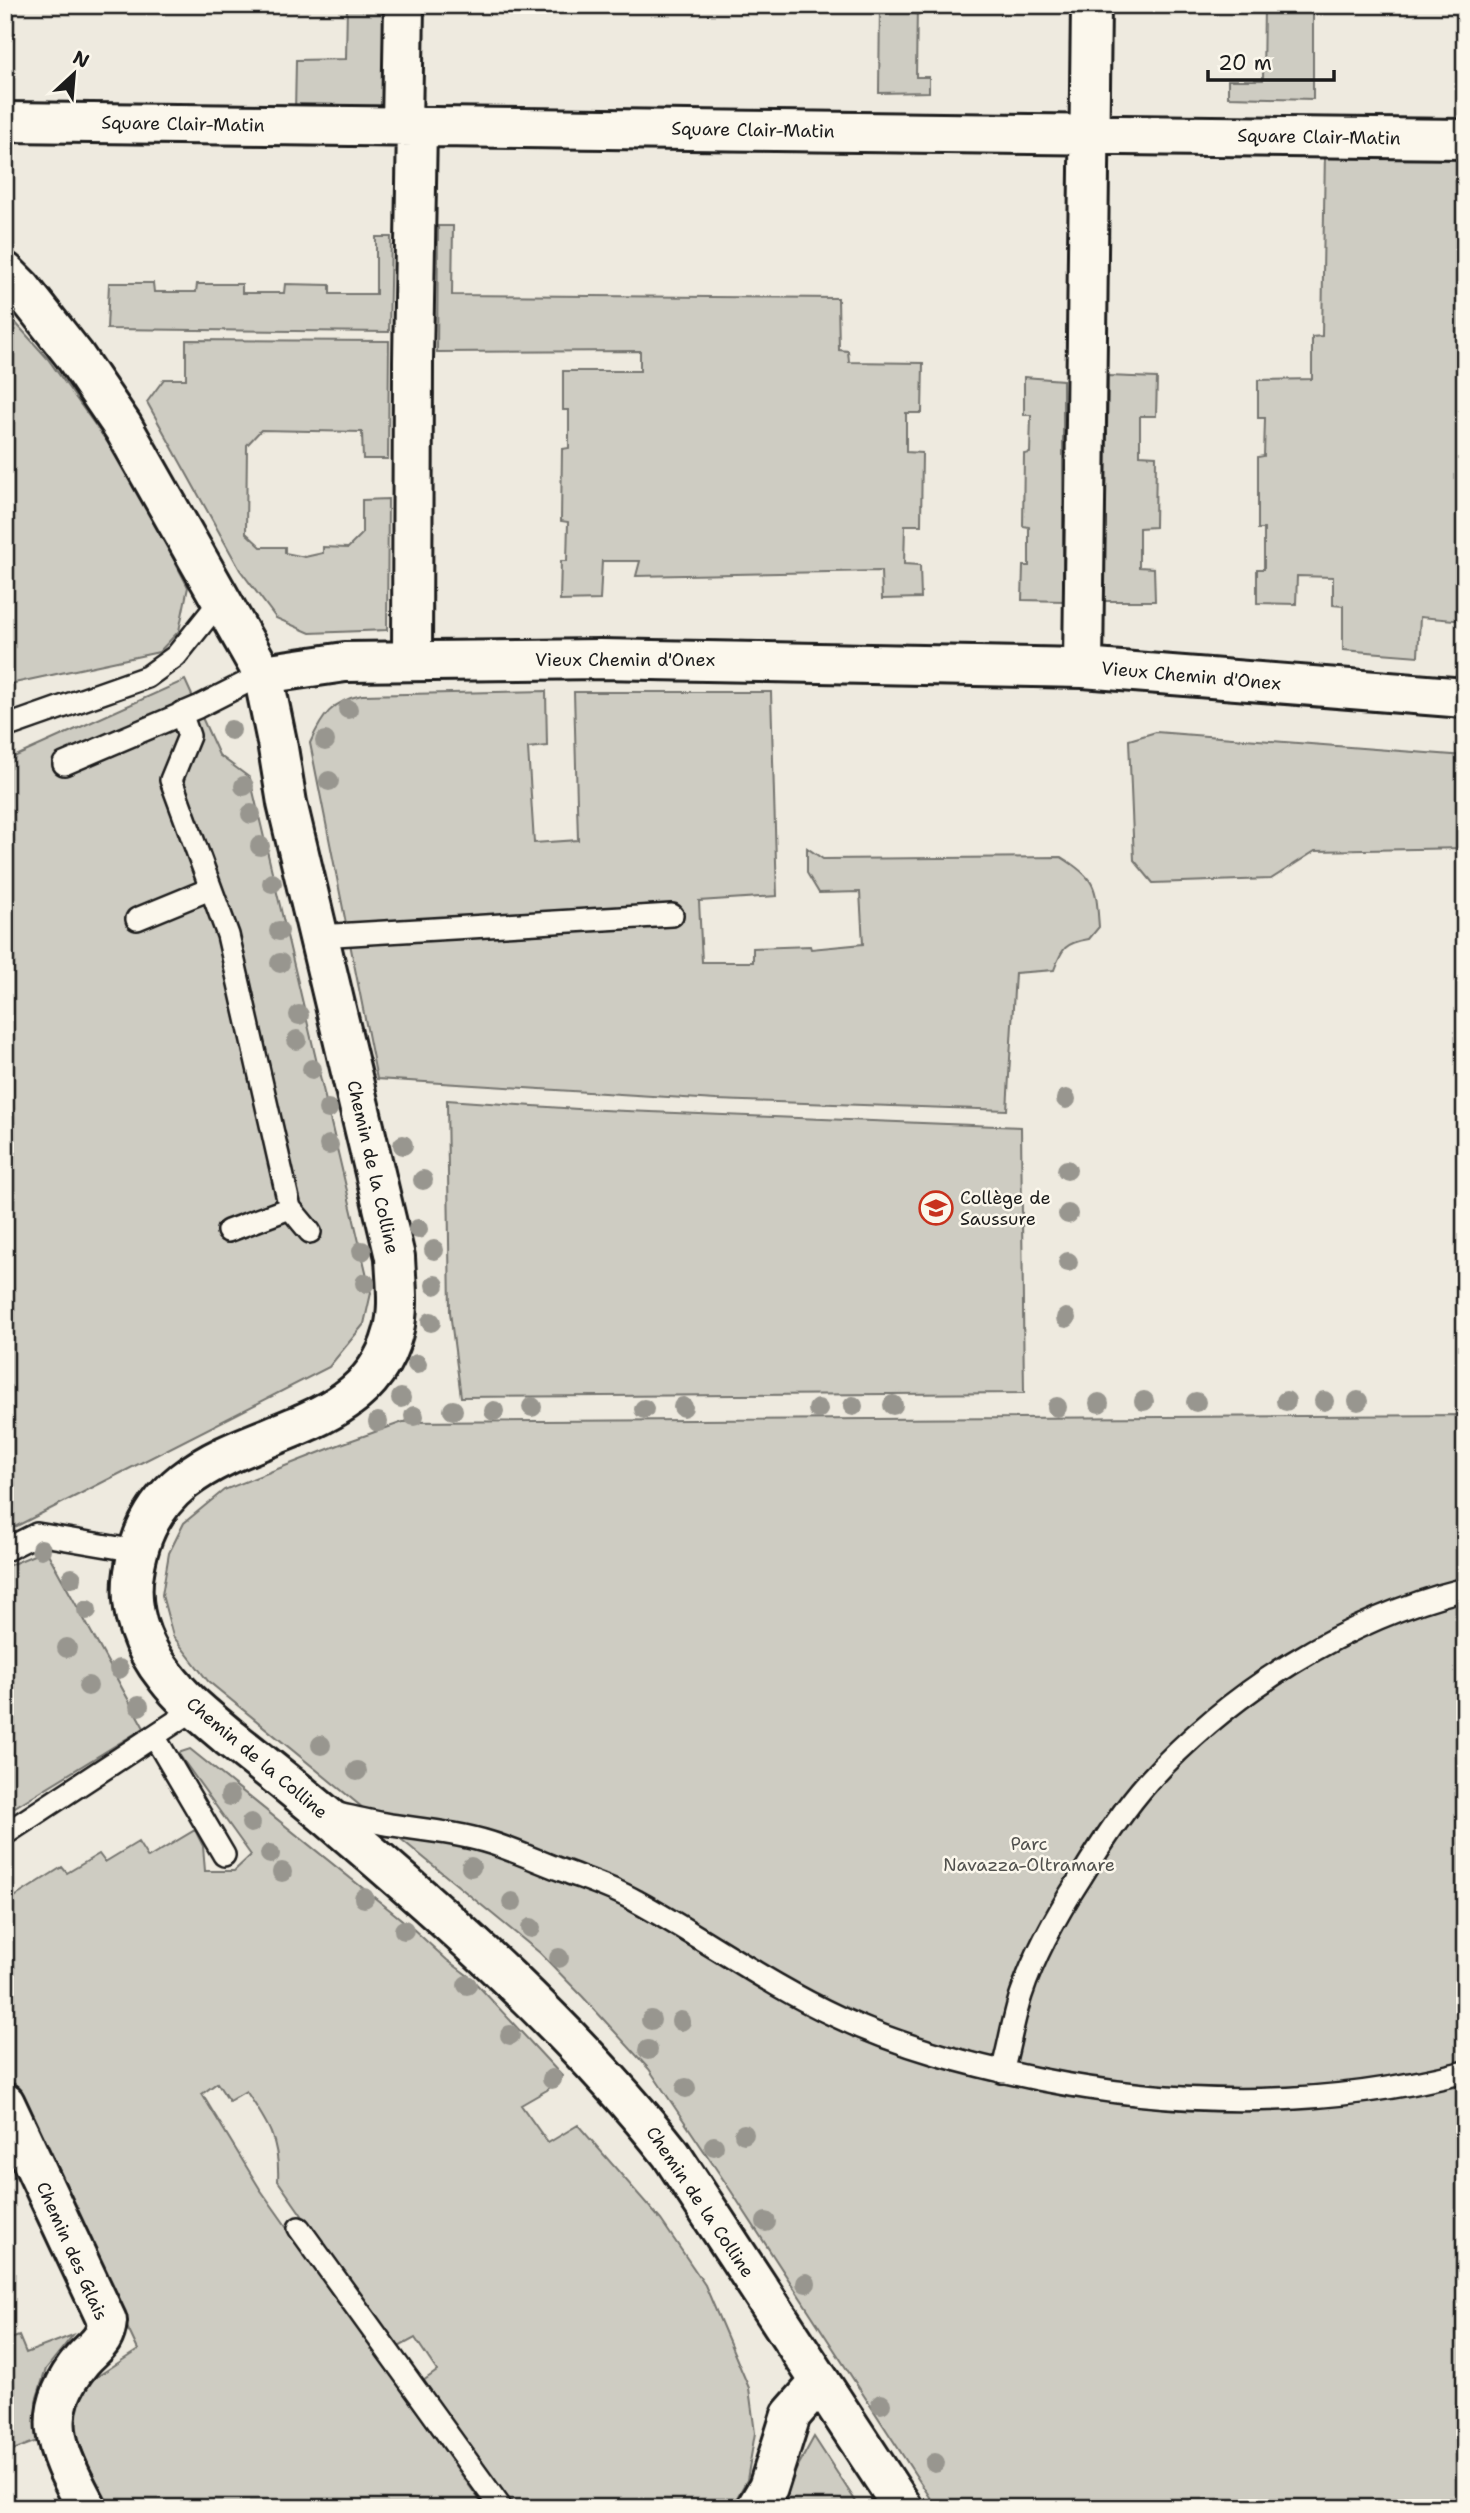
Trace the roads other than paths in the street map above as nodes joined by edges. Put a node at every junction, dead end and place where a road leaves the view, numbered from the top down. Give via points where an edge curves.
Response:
1 (404, 5) edge
2 (1091, 5) edge
3 (5, 122) edge
4 (410, 126) junction
5 (1089, 135) junction
6 (1465, 139) edge
7 (5, 272) edge
8 (220, 601) junction
9 (412, 660) junction
10 (1083, 667) junction
11 (263, 674) junction
12 (1465, 698) edge
13 (181, 713) junction
14 (5, 727) edge
15 (64, 764) dead end
16 (210, 888) junction
17 (672, 915) dead end
18 (137, 919) dead end
19 (318, 936) junction
20 (290, 1208) junction
21 (228, 1231) dead end
22 (310, 1232) dead end
23 (5, 1550) edge
24 (137, 1551) junction
25 (1465, 1589) edge
26 (195, 1709) junction
27 (153, 1736) junction
28 (321, 1811) junction
29 (5, 1834) edge
30 (224, 1855) dead end
31 (1002, 2072) junction
32 (1465, 2072) edge
33 (5, 2103) edge
34 (299, 2228) dead end
35 (820, 2382) junction
36 (87, 2508) edge
37 (501, 2508) edge
38 (756, 2508) edge
39 (903, 2508) edge

1 - 4 street
2 - 5 street
3 - 4 street, Square Clair-Matin
4 - 5 street, Square Clair-Matin
4 - 9 street
5 - 6 street, Square Clair-Matin
5 - 10 street
7 - 8 street via 74,355 123,427
8 - 11 street
8 - 14 lane via 176,656 147,677
9 - 10 street, Vieux Chemin d'Onex
9 - 11 street, Vieux Chemin d'Onex via 345,662
10 - 12 street, Vieux Chemin d'Onex
11 - 13 lane
11 - 19 street, Chemin de la Colline
13 - 15 lane
13 - 16 lane via 189,736 171,780
16 - 18 lane
16 - 20 lane via 228,935
17 - 19 lane
19 - 24 street, Chemin de la Colline via 395,1257 393,1334 369,1381 345,1401 324,1415 226,1454 171,1491 144,1531
20 - 21 lane
20 - 22 lane
23 - 24 lane via 37,1534
24 - 26 street, Chemin de la Colline via 133,1594 139,1632 166,1678
25 - 31 lane via 1400,1608 1282,1670 1216,1717 1147,1783 1055,1918 1021,1994
26 - 27 lane
26 - 28 street, Chemin de la Colline
27 - 29 lane
27 - 30 lane
28 - 31 lane via 491,1843 568,1872 634,1899 746,1968 838,2017 929,2052
28 - 35 street, Chemin de la Colline via 465,1938 646,2122
31 - 32 lane via 1101,2092 1220,2102 1343,2094
33 - 36 street, Chemin des Glais via 107,2321 102,2341 66,2379 56,2415 59,2450
34 - 37 lane
35 - 38 street via 792,2416 768,2488
35 - 39 street, Chemin de la Colline

